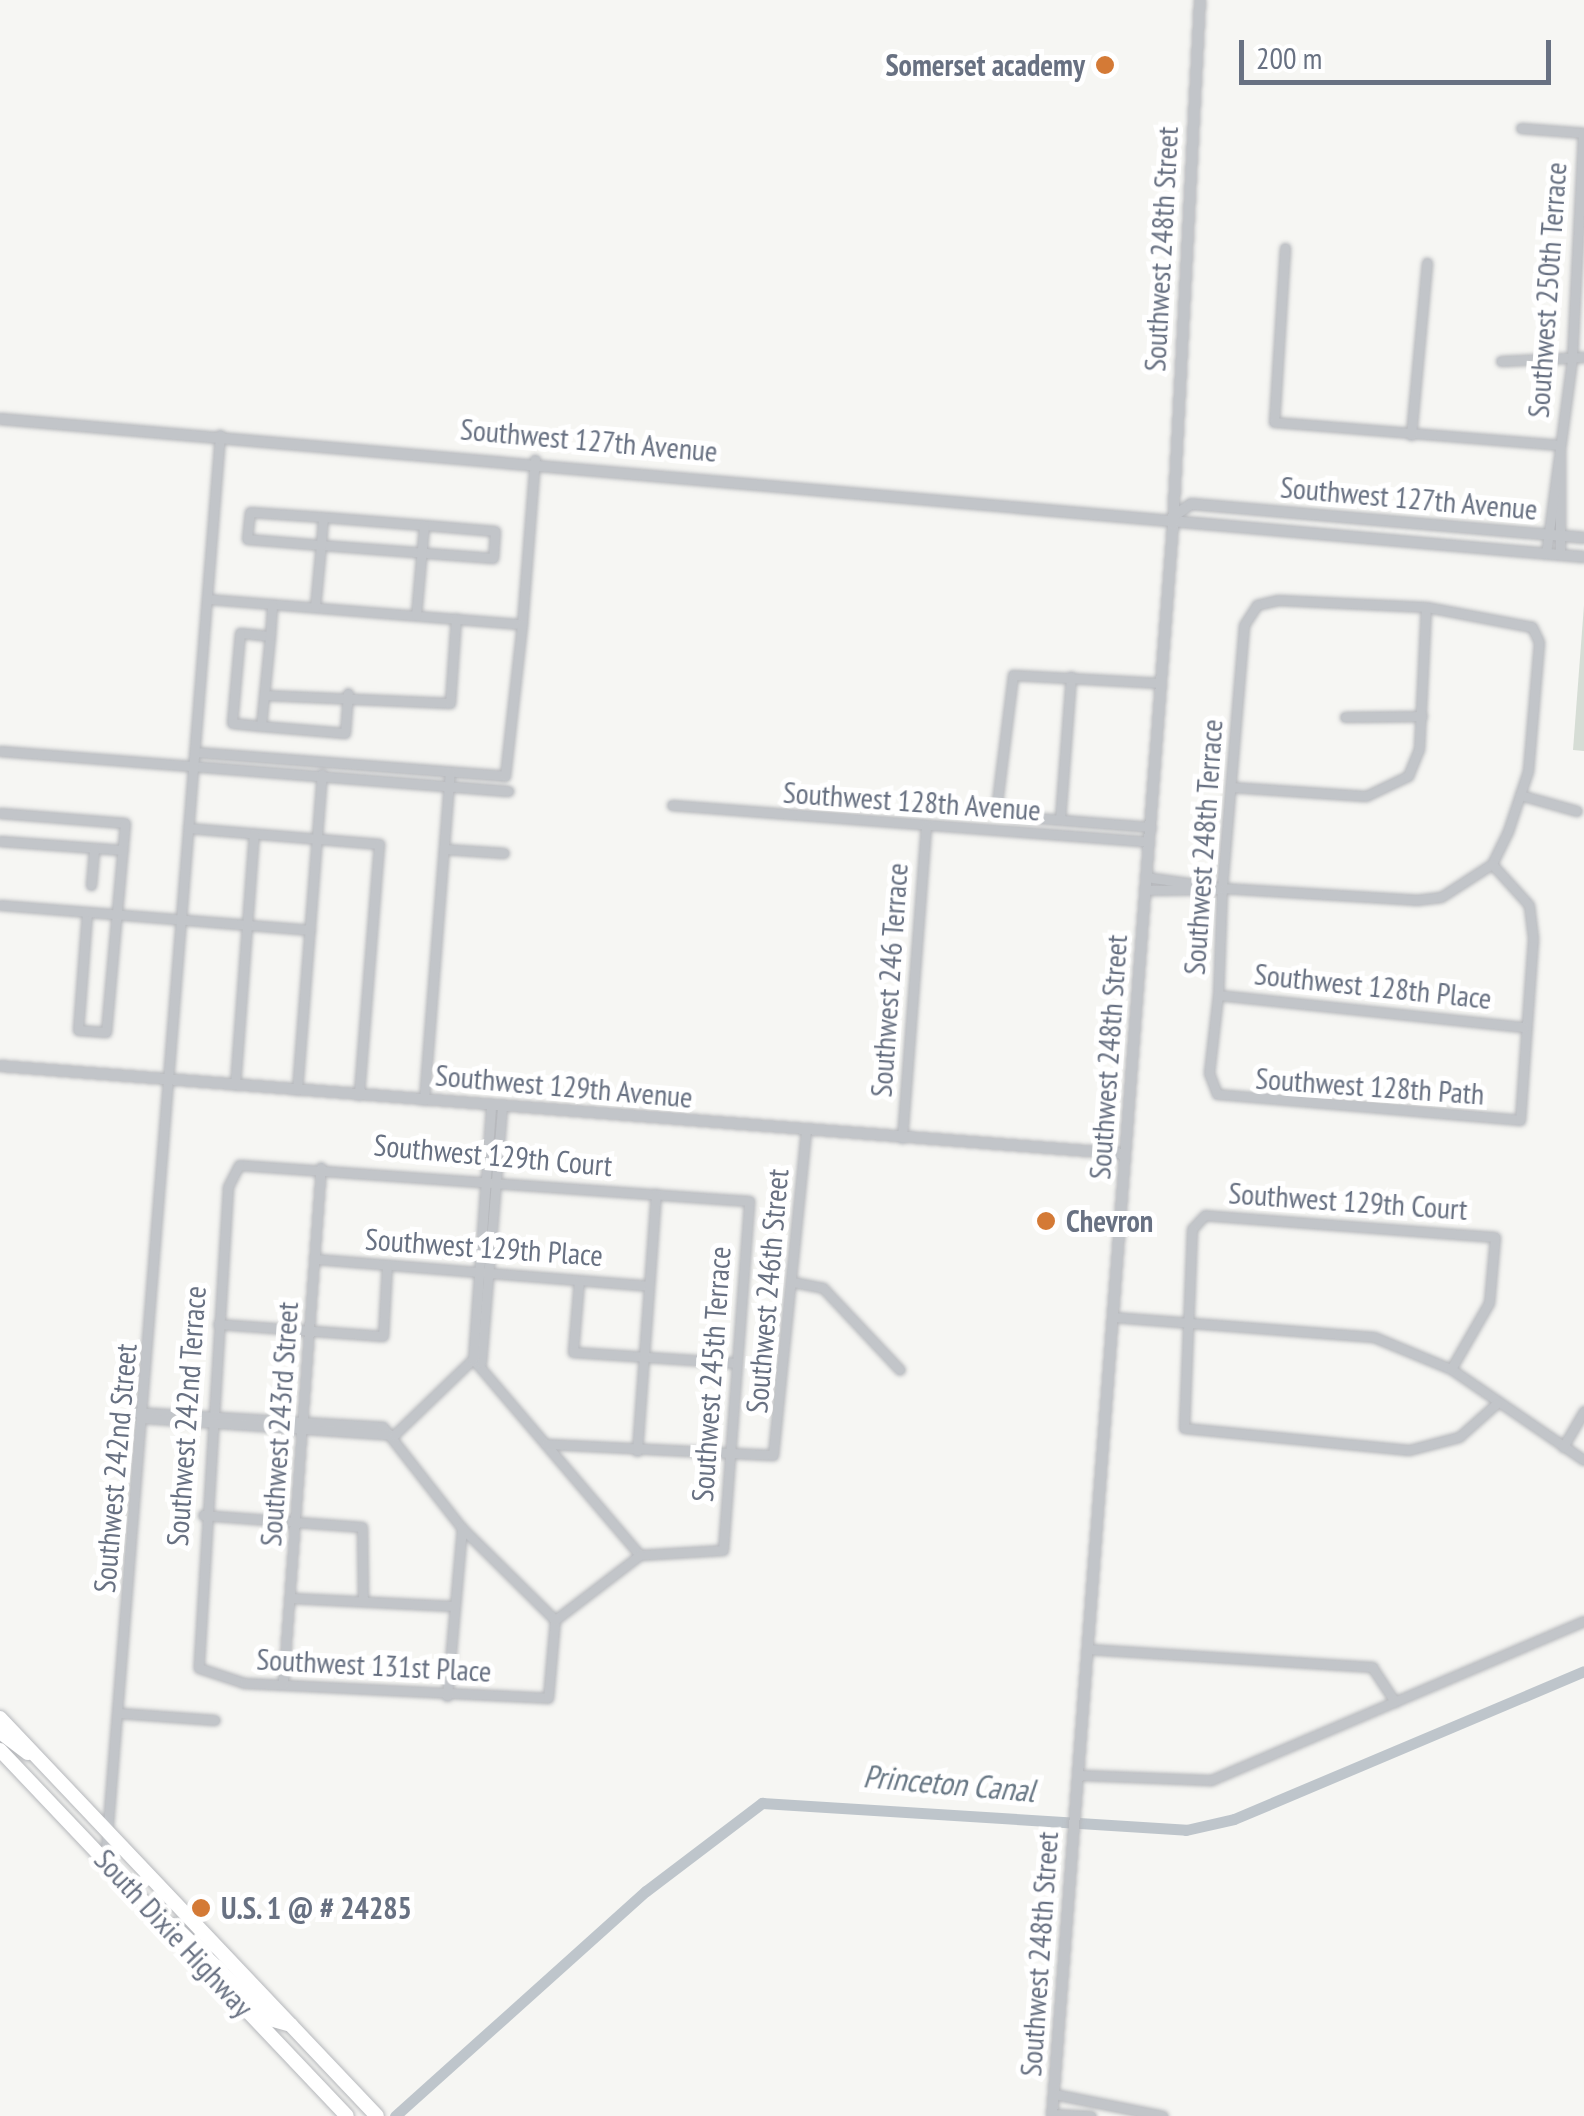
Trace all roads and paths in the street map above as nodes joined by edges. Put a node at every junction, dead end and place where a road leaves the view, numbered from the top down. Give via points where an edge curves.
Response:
1 (1200, 0) edge
2 (1521, 128) dead end
3 (1584, 133) edge
4 (1284, 248) dead end
5 (1427, 263) dead end
6 (1584, 357) edge
7 (1572, 358) junction
8 (1500, 361) dead end
9 (0, 419) edge
10 (220, 435) junction
11 (1412, 435) junction
12 (1560, 447) junction
13 (534, 460) junction
14 (1174, 516) junction
15 (323, 517) junction
16 (424, 525) junction
17 (1548, 536) junction
18 (1562, 537) junction
19 (1584, 538) edge
20 (321, 545) junction
21 (421, 553) junction
22 (1546, 554) junction
23 (1560, 555) junction
24 (1584, 557) edge
25 (208, 599) junction
26 (272, 604) junction
27 (1426, 606) junction
28 (315, 608) junction
29 (416, 615) junction
30 (456, 618) junction
31 (522, 624) junction
32 (270, 636) junction
33 (1071, 676) junction
34 (1161, 683) junction
35 (348, 692) junction
36 (264, 695) junction
37 (1422, 716) junction
38 (1345, 717) dead end
39 (261, 726) junction
40 (0, 751) edge
41 (195, 752) junction
42 (322, 762) junction
43 (193, 767) junction
44 (450, 772) junction
45 (322, 776) junction
46 (1232, 786) junction
47 (449, 787) junction
48 (508, 791) dead end
49 (1520, 795) junction
50 (672, 805) dead end
51 (1576, 810) dead end
52 (0, 813) edge
53 (1060, 820) junction
54 (926, 826) junction
55 (1151, 827) junction
56 (188, 828) junction
57 (254, 834) junction
58 (317, 838) junction
59 (0, 840) edge
60 (1149, 842) junction
61 (94, 848) junction
62 (444, 849) junction
63 (122, 850) junction
64 (504, 853) dead end
65 (1492, 864) junction
66 (1146, 877) junction
67 (91, 885) dead end
68 (1222, 888) junction
69 (1145, 890) junction
70 (0, 906) edge
71 (87, 912) junction
72 (116, 914) junction
73 (181, 920) junction
74 (248, 925) junction
75 (310, 930) junction
76 (1218, 995) junction
77 (1523, 1028) junction
78 (0, 1066) edge
79 (170, 1079) junction
80 (235, 1085) junction
81 (297, 1090) junction
82 (1217, 1094) joint
83 (359, 1095) junction
84 (424, 1100) junction
85 (496, 1105) junction
86 (806, 1130) junction
87 (902, 1138) junction
88 (1125, 1154) junction
89 (321, 1167) junction
90 (234, 1169) joint
91 (491, 1180) junction
92 (656, 1194) junction
93 (749, 1201) joint
94 (316, 1259) junction
95 (387, 1265) junction
96 (484, 1273) junction
97 (579, 1280) junction
98 (793, 1282) junction
99 (649, 1286) junction
100 (1113, 1317) junction
101 (1185, 1322) junction
102 (218, 1324) junction
103 (312, 1332) junction
104 (644, 1357) junction
105 (477, 1361) junction
106 (737, 1363) junction
107 (900, 1370) dead end
108 (1450, 1370) junction
109 (1496, 1404) junction
110 (1584, 1411) edge
111 (146, 1414) junction
112 (211, 1419) junction
113 (304, 1427) junction
114 (394, 1435) junction
115 (546, 1444) junction
116 (1563, 1447) junction
117 (637, 1451) junction
118 (730, 1457) junction
119 (1584, 1460) edge
120 (203, 1515) junction
121 (297, 1522) junction
122 (462, 1528) junction
123 (640, 1554) junction
124 (291, 1598) junction
125 (363, 1598) junction
126 (454, 1606) junction
127 (555, 1620) junction
128 (1584, 1621) edge
129 (1088, 1649) junction
130 (199, 1668) joint
131 (283, 1684) junction
132 (447, 1696) junction
133 (1395, 1702) junction
134 (120, 1713) junction
135 (0, 1718) edge
136 (214, 1720) dead end
137 (0, 1732) edge
138 (0, 1750) edge
139 (38, 1757) junction
140 (1079, 1776) junction
141 (108, 1832) junction
142 (105, 1861) junction
143 (157, 1916) junction
144 (291, 2025) junction
145 (1054, 2094) junction
146 (373, 2112) edge
147 (1052, 2115) edge
148 (348, 2116) edge
149 (1091, 2116) edge
150 (1163, 2116) edge

1 - 14 street, Southwest 248th Street
2 - 3 street
3 - 7 street, Southwest 250th Terrace
4 - 11 street via 1274,422
5 - 11 street
6 - 7 street
7 - 8 street
7 - 12 street, Southwest 250th Terrace
9 - 10 street, Southwest 127th Avenue
10 - 13 street, Southwest 127th Avenue
10 - 25 street, Southwest 242nd Street
11 - 12 street
12 - 17 street, Southwest 250th Terrace
12 - 18 street, Southwest 250th Terrace
13 - 14 street, Southwest 127th Avenue
13 - 31 street
14 - 17 street, Southwest 127th Avenue via 1191,504
14 - 22 street, Southwest 127th Avenue via 1189,525
14 - 34 street, Southwest 248th Street
15 - 16 street
15 - 20 street
15 - 20 street via 250,512 248,539
16 - 21 street
16 - 21 street via 496,531 493,558
17 - 18 street, Southwest 127th Avenue
17 - 22 street, Southwest 250th Terrace
18 - 19 street, Southwest 127th Avenue
18 - 23 street, Southwest 250th Terrace
20 - 21 street
20 - 28 street
21 - 29 street
22 - 23 street, Southwest 127th Avenue
23 - 24 street, Southwest 127th Avenue
25 - 26 street
25 - 41 street, Southwest 242nd Street
26 - 28 street
26 - 32 street
27 - 37 street
27 - 46 street, Southwest 248th Terrace via 1256,605 1244,625
27 - 49 street via 1532,626 1538,642
28 - 29 street
29 - 30 street
30 - 31 street
30 - 35 street via 450,703
31 - 44 street via 510,771
32 - 36 street
32 - 39 street via 240,633 232,724
33 - 34 street
33 - 53 street
33 - 53 street via 1010,677 999,811
34 - 55 street, Southwest 248th Street
35 - 36 street
35 - 39 street via 345,733
36 - 39 street
37 - 38 street
37 - 46 street via 1408,776 1391,790
40 - 43 street
41 - 42 street
41 - 43 street, Southwest 242nd Street
42 - 44 street
42 - 45 street
43 - 45 street
43 - 56 street, Southwest 242nd Street
44 - 47 street
45 - 47 street
45 - 58 street
46 - 68 street, Southwest 248th Terrace
47 - 48 street
47 - 62 street
49 - 51 street
49 - 65 street
50 - 54 street, Southwest 128th Avenue
52 - 63 street via 125,823
53 - 55 street
54 - 60 street, Southwest 128th Avenue
54 - 87 street, Southwest 246 Terrace
55 - 60 street, Southwest 248th Street
56 - 57 street
56 - 73 street, Southwest 242nd Street
57 - 58 street
57 - 74 street
58 - 75 street
58 - 83 street via 379,844
59 - 61 street
60 - 66 street, Southwest 248th Street
61 - 63 street
61 - 67 street
62 - 64 street
62 - 84 street
63 - 72 street
65 - 68 street via 1441,897 1416,900
65 - 77 street via 1528,905
66 - 68 street
66 - 69 street, Southwest 248th Street
68 - 69 street
68 - 76 street, Southwest 248th Terrace
69 - 88 street, Southwest 248th Street
70 - 71 street
71 - 72 street
71 - 72 street via 78,1030 106,1032
72 - 73 street
73 - 74 street
73 - 79 street, Southwest 242nd Street
74 - 75 street
74 - 80 street
75 - 81 street
76 - 77 street, Southwest 128th Place
76 - 82 street, Southwest 248th Terrace via 1210,1073
77 - 82 street, Southwest 128th Path via 1520,1120
78 - 79 street, Southwest 129th Avenue
79 - 80 street, Southwest 129th Avenue
79 - 111 street, Southwest 242nd Street
80 - 81 street, Southwest 129th Avenue
81 - 83 street, Southwest 129th Avenue
83 - 84 street, Southwest 129th Avenue
84 - 85 street, Southwest 129th Avenue
85 - 86 street, Southwest 129th Avenue
85 - 91 street
86 - 87 street, Southwest 129th Avenue
86 - 98 street, Southwest 246th Street
87 - 88 street, Southwest 129th Avenue
88 - 100 street, Southwest 248th Street
89 - 90 street, Southwest 129th Court
89 - 91 street, Southwest 129th Court
89 - 94 street, Southwest 243rd Street
90 - 102 street, Southwest 242nd Terrace
91 - 92 street, Southwest 129th Court
91 - 96 street
92 - 93 street, Southwest 129th Court
92 - 99 street
93 - 106 street, Southwest 245th Terrace
94 - 95 street, Southwest 129th Place
94 - 103 street, Southwest 243rd Street
95 - 96 street, Southwest 129th Place
95 - 103 street via 383,1336
96 - 97 street, Southwest 129th Place
96 - 105 street
97 - 99 street, Southwest 129th Place
97 - 104 street via 573,1352
98 - 107 street via 823,1288
98 - 118 street, Southwest 246th Street via 774,1454
99 - 104 street
100 - 101 street
100 - 129 street, Southwest 248th Street
101 - 108 street via 1374,1337
101 - 108 street, Southwest 129th Court via 1198,1219 1495,1237 1489,1303
101 - 109 street via 1184,1428 1409,1450 1459,1437
102 - 103 street
102 - 112 street, Southwest 242nd Terrace
103 - 113 street, Southwest 243rd Street
104 - 106 street
104 - 117 street
105 - 114 street
105 - 115 street
106 - 118 street, Southwest 245th Terrace
108 - 109 street
109 - 116 street
110 - 116 street
111 - 112 street
111 - 134 street, Southwest 242nd Street
112 - 113 street
112 - 120 street, Southwest 242nd Terrace
113 - 114 street
113 - 121 street, Southwest 243rd Street
114 - 122 street
115 - 117 street
115 - 123 street
116 - 119 street
117 - 118 street
118 - 123 street, Southwest 245th Terrace via 723,1550
120 - 121 street
120 - 130 street, Southwest 242nd Terrace
121 - 124 street, Southwest 243rd Street
121 - 125 street via 366,1530
122 - 126 street
122 - 127 street
123 - 127 street
124 - 125 street
124 - 131 street, Southwest 243rd Street
125 - 126 street
126 - 132 street
127 - 132 street, Southwest 131st Place via 548,1698
128 - 133 street
129 - 133 street via 1372,1667
129 - 140 street, Southwest 248th Street
130 - 131 street, Southwest 131st Place
131 - 132 street, Southwest 131st Place
133 - 140 street via 1200,1782
134 - 136 street
134 - 141 street, Southwest 242nd Street
135 - 139 highway, South Dixie Highway
137 - 139 highway
138 - 142 highway, South Dixie Highway
139 - 141 highway, South Dixie Highway
140 - 145 street, Southwest 248th Street
141 - 142 street, Southwest 242nd Street
141 - 144 highway, South Dixie Highway
142 - 143 highway, South Dixie Highway
143 - 144 highway via 192,1936 270,2019
143 - 148 highway, South Dixie Highway
144 - 146 highway, South Dixie Highway
145 - 147 street, Southwest 248th Street
145 - 150 street
147 - 149 street

